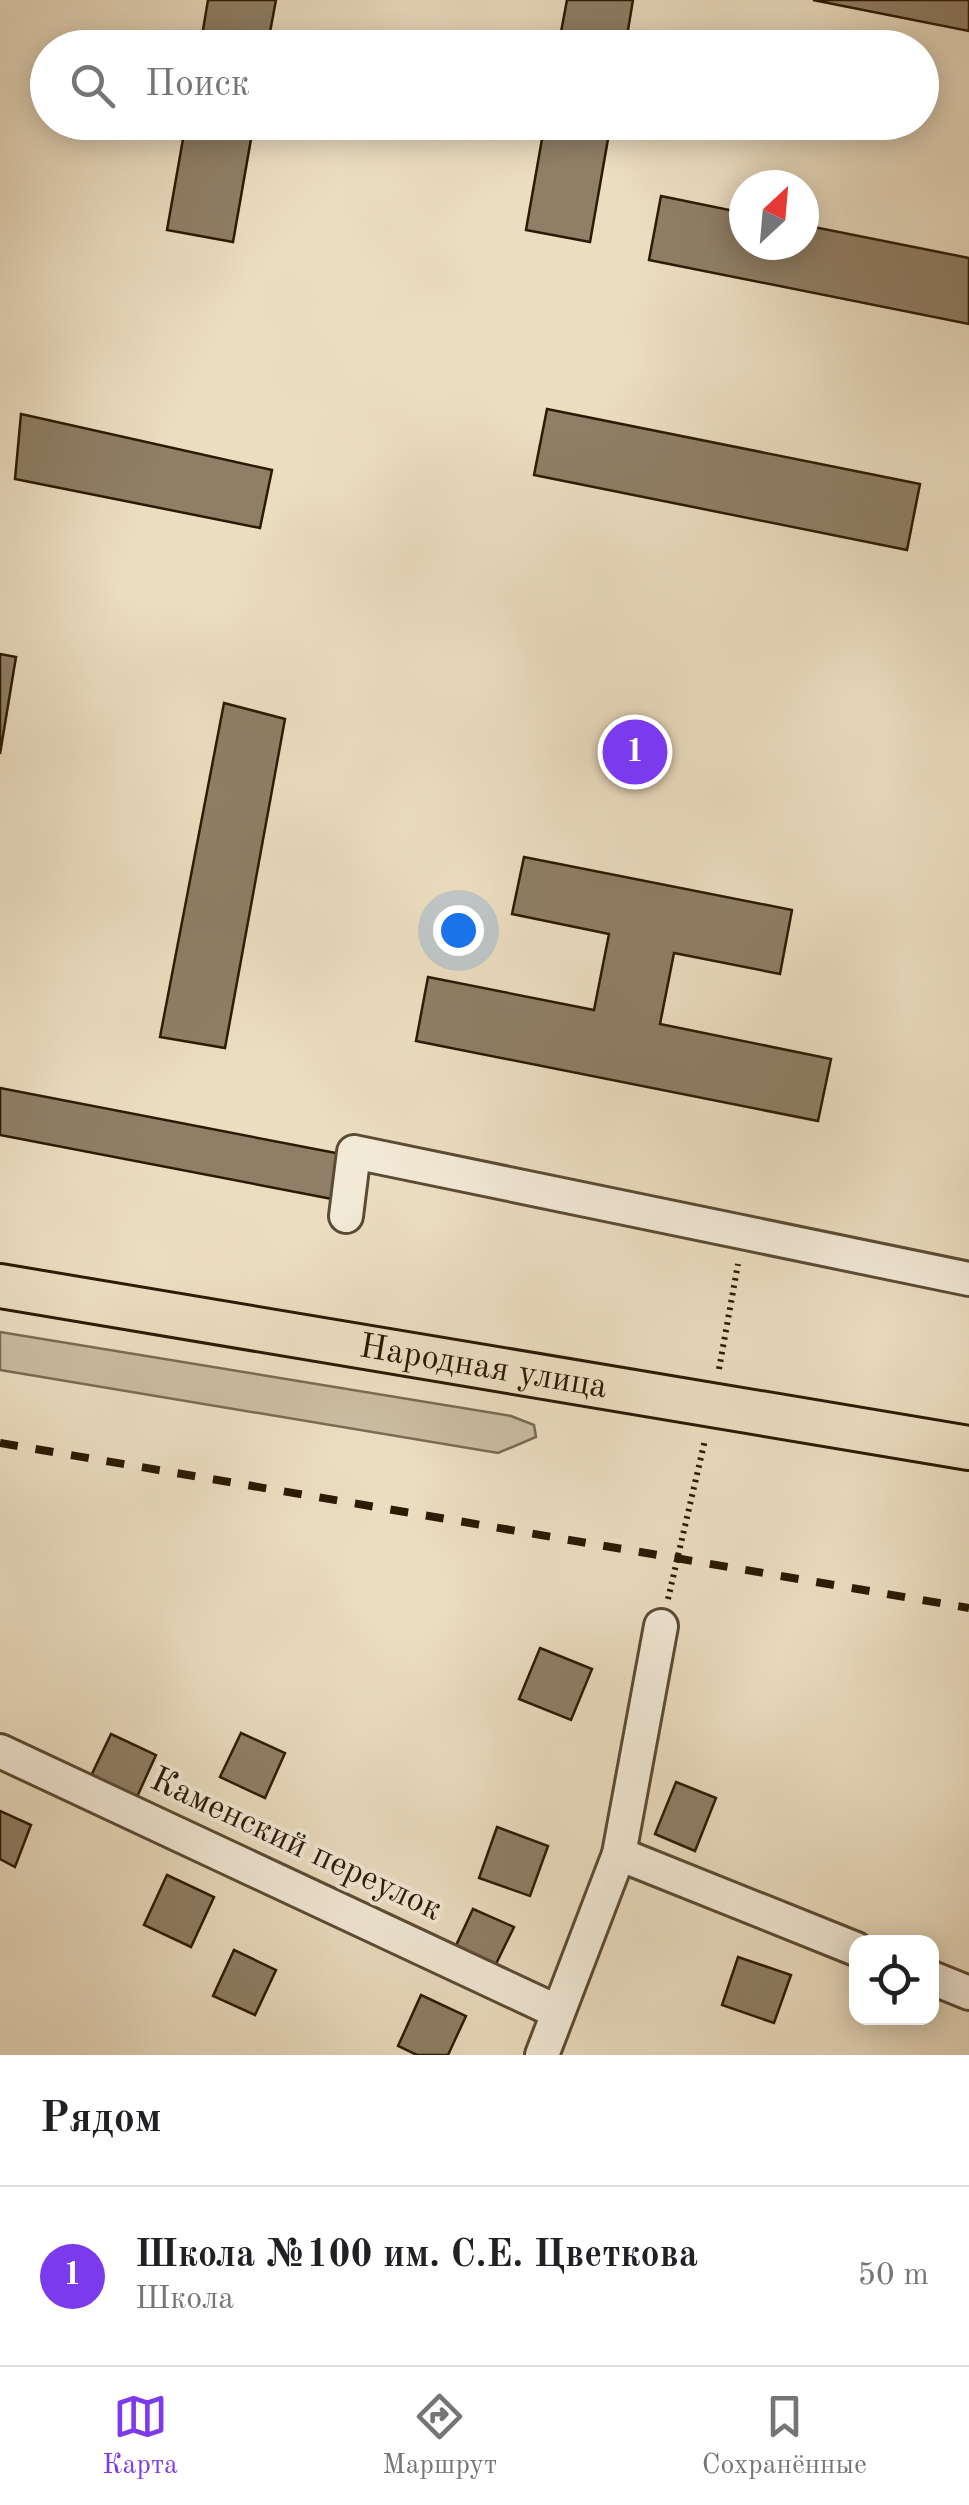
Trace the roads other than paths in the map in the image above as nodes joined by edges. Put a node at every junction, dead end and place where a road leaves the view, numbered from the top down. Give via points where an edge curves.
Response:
1 (346, 1216) dead end
2 (969, 1279) edge
3 (0, 1286) edge
4 (969, 1448) edge
5 (661, 1626) dead end
6 (0, 1750) edge
7 (619, 1854) junction
8 (849, 1946) edge
9 (939, 1981) edge
10 (969, 1994) edge
11 (558, 2012) junction
12 (542, 2055) edge

1 - 2 street via 354,1152
3 - 4 main road, Народная улица
5 - 7 street
6 - 11 street, Каменский переулок
7 - 8 street
7 - 11 street
9 - 10 street
11 - 12 street

